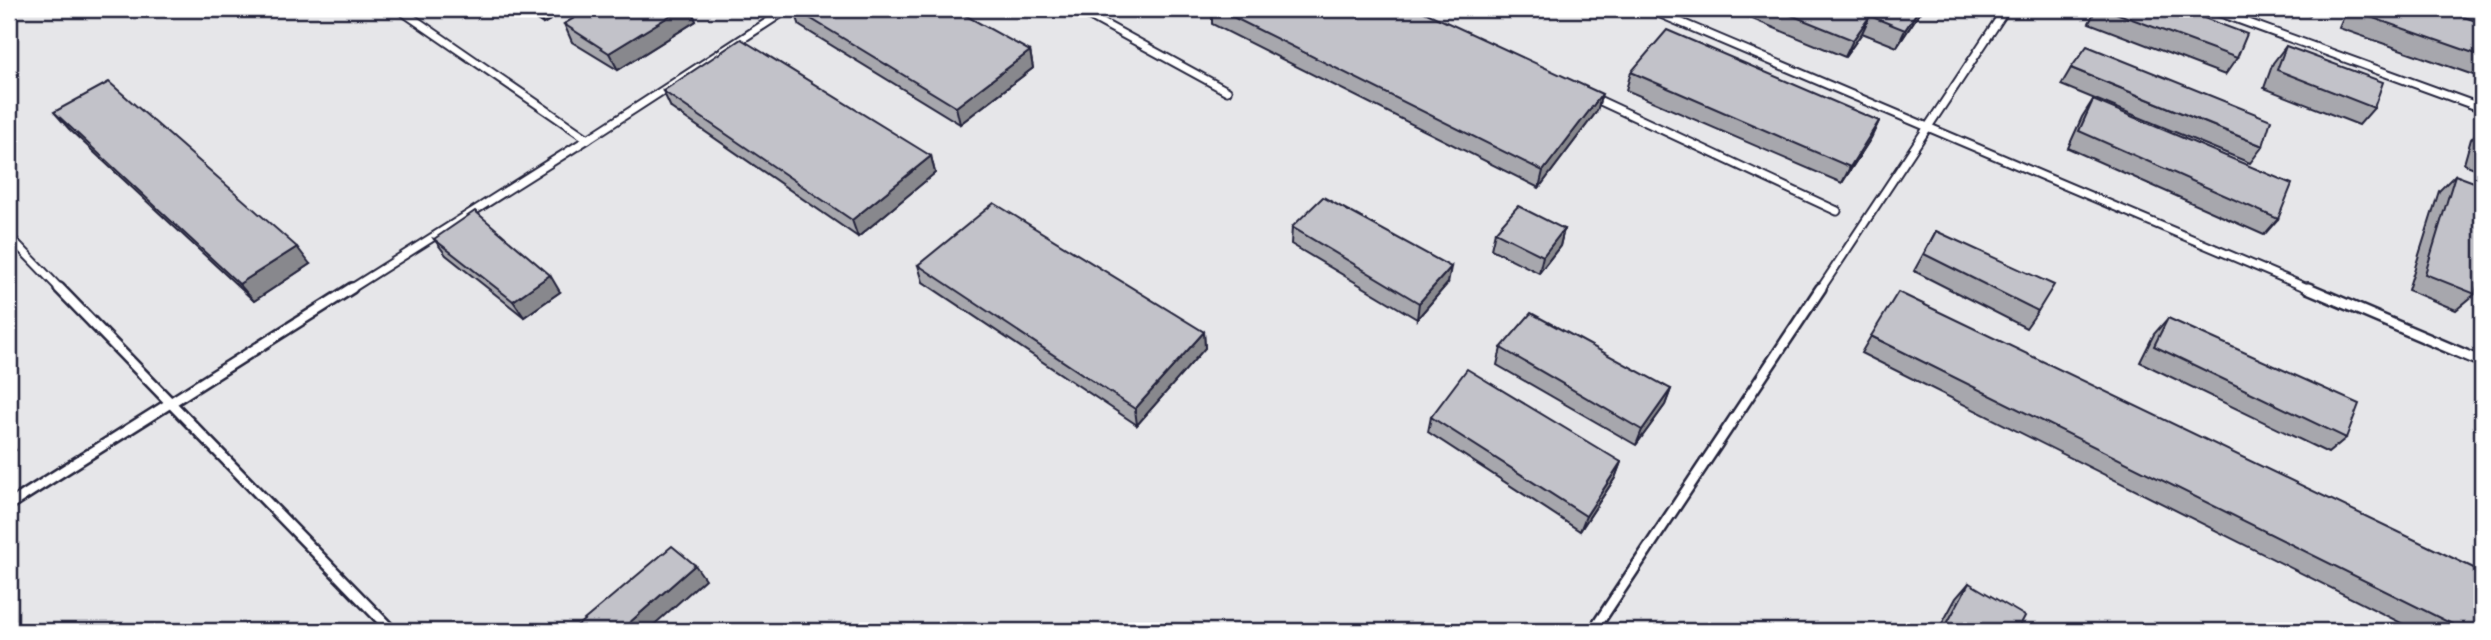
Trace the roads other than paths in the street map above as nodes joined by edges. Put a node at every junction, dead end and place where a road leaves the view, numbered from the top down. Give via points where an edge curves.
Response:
1 (400, 9) edge
2 (788, 9) edge
3 (1077, 9) edge
4 (1649, 9) edge
5 (2006, 9) edge
6 (2210, 9) edge
7 (1227, 91) dead end
8 (1588, 96) edge
9 (2482, 108) edge
10 (1927, 127) junction
11 (588, 139) junction
12 (1837, 211) dead end
13 (9, 236) edge
14 (2482, 362) edge
15 (172, 402) junction
16 (9, 505) edge
17 (392, 631) edge
18 (1593, 631) edge

1 - 11 lane
2 - 11 lane
3 - 7 lane
4 - 10 lane
5 - 10 lane
6 - 9 lane
8 - 12 lane
10 - 14 lane
10 - 18 lane
11 - 15 lane
13 - 15 lane
15 - 16 lane
15 - 17 lane

